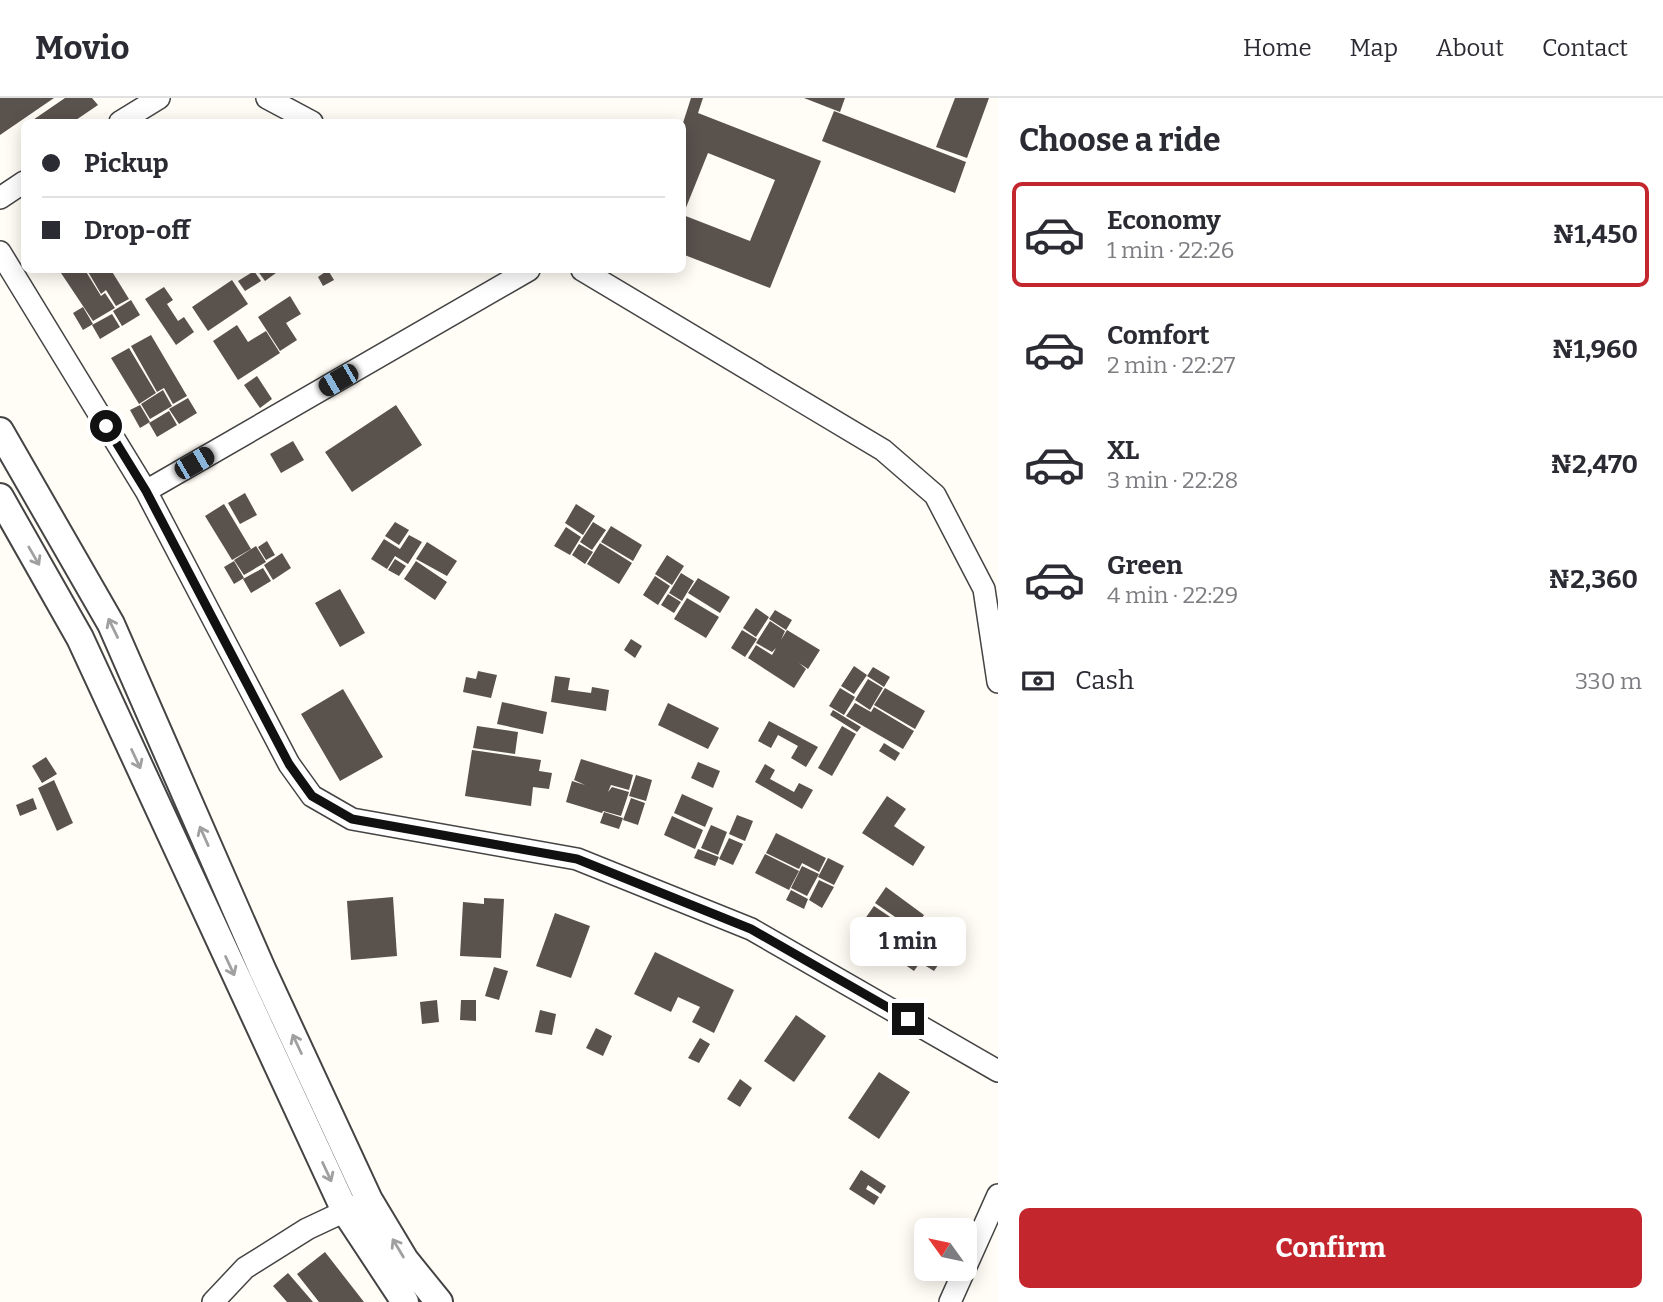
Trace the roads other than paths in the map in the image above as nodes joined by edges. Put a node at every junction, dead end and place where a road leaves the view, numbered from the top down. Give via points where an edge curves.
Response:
1 (159, 98) edge
2 (267, 98) edge
3 (125, 119) edge
4 (306, 119) edge
5 (21, 184) edge
6 (0, 198) edge
7 (0, 252) edge
8 (524, 273) edge
9 (587, 273) edge
10 (0, 431) edge
11 (146, 491) junction
12 (0, 496) edge
13 (991, 588) edge
14 (998, 682) edge
15 (998, 1071) edge
16 (998, 1195) edge
17 (357, 1206) junction
18 (213, 1302) edge
19 (405, 1302) edge
20 (439, 1302) edge
21 (950, 1302) edge

1 - 3 street
2 - 4 street
5 - 6 street
7 - 11 street
8 - 11 street
9 - 13 street via 883,450 934,495
17 -> 10 street via 262,970 111,624
11 - 15 street via 289,764 312,796 352,819 577,859 683,900 751,929
12 -> 17 street via 80,638
13 - 14 street
16 - 21 street
17 - 18 street via 307,1228 245,1268
17 - 19 street
20 -> 17 street

